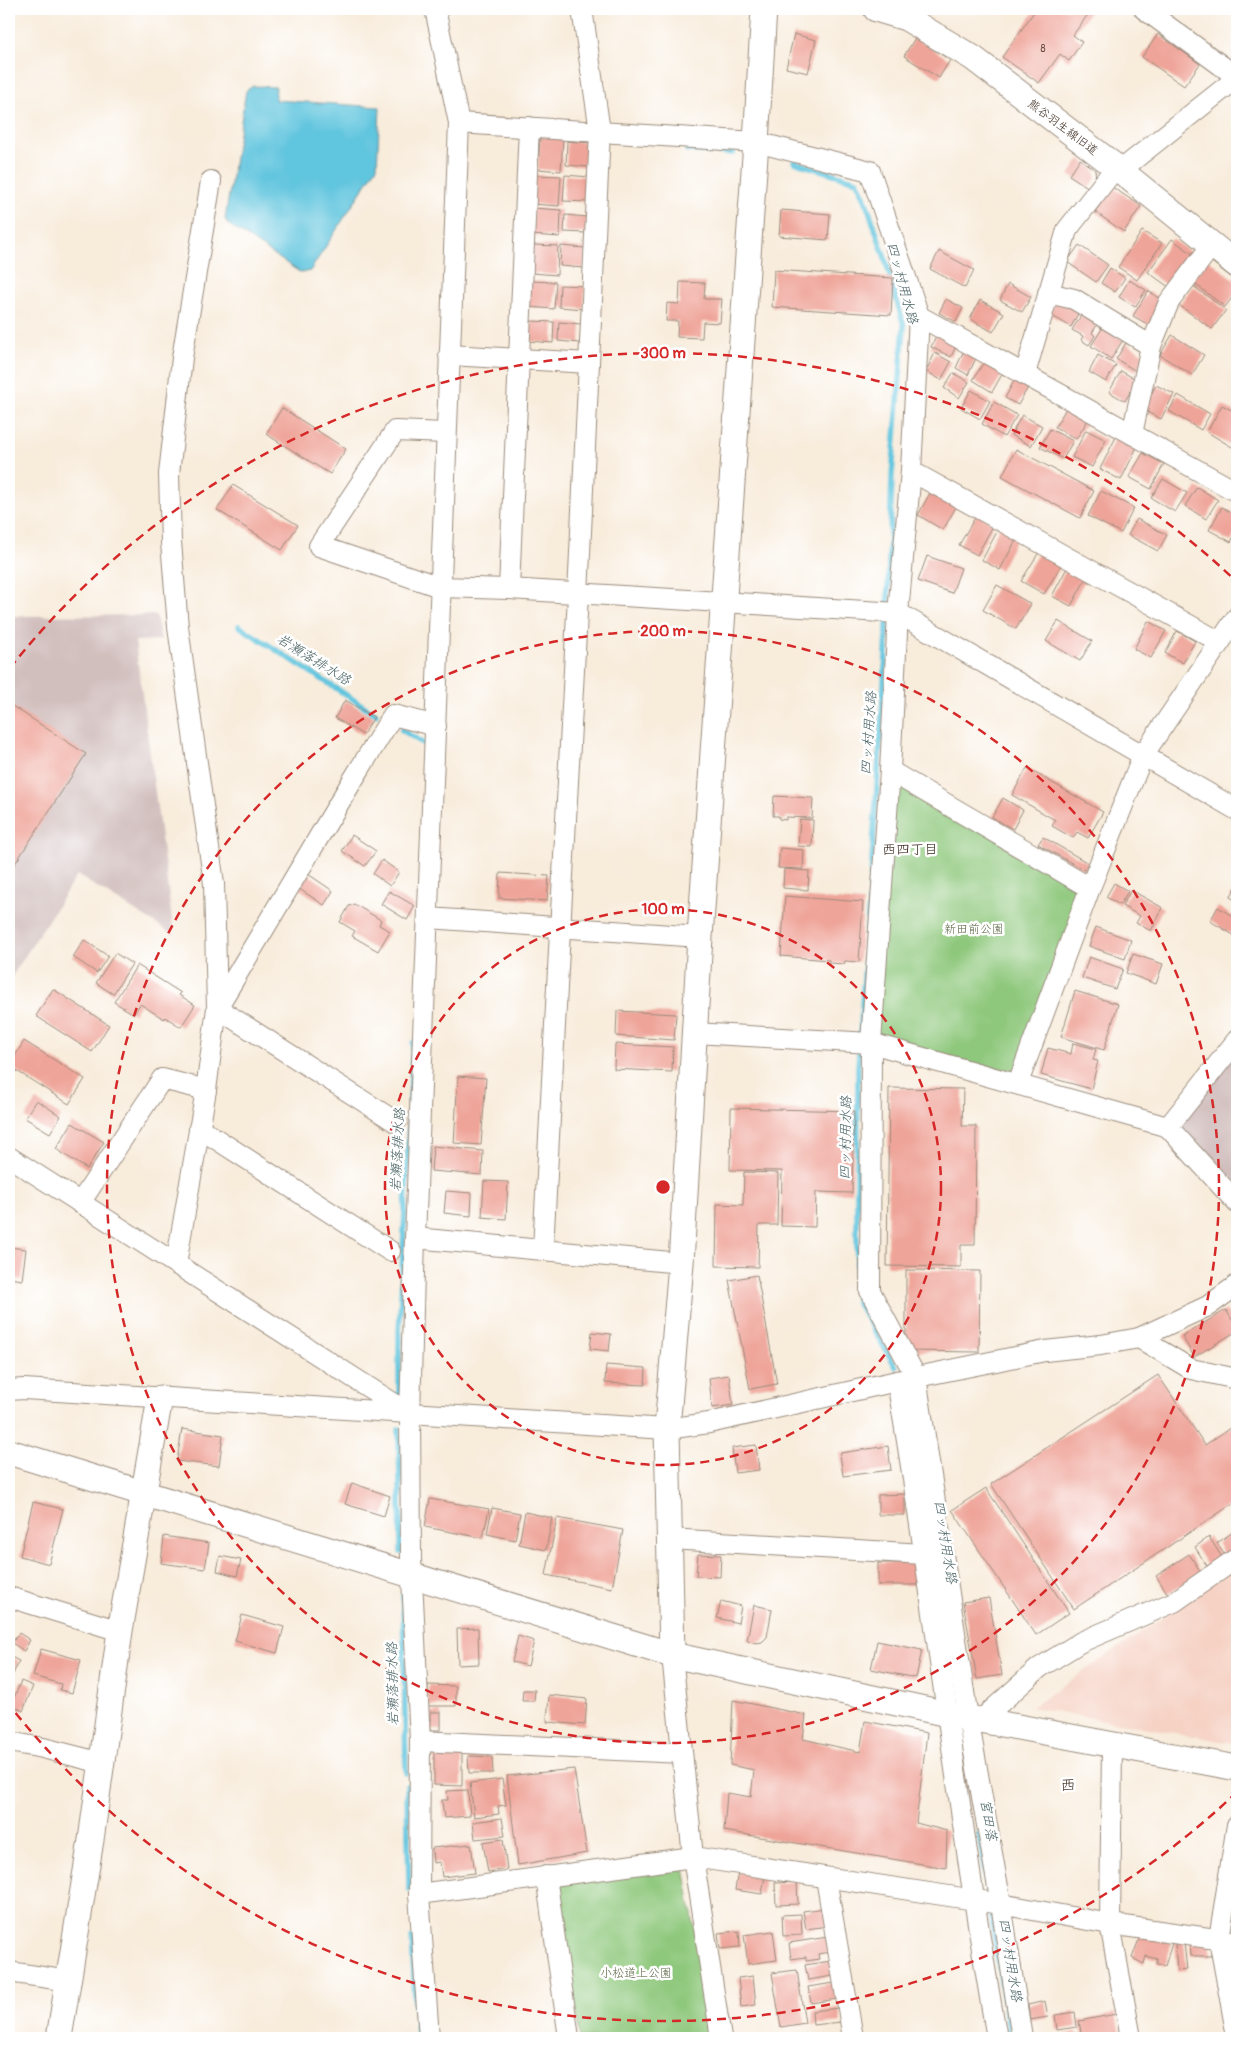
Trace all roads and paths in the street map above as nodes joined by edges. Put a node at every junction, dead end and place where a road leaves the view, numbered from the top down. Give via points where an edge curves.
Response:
1 (435, 9) edge
2 (582, 9) edge
3 (764, 9) edge
4 (876, 9) edge
5 (1144, 9) edge
6 (906, 13) edge
7 (1237, 77) edge
8 (459, 123) junction
9 (529, 127) junction
10 (600, 131) junction
11 (756, 142) junction
12 (1120, 170) junction
13 (211, 181) dead end
14 (1212, 245) junction
15 (1237, 265) edge
16 (1048, 293) junction
17 (919, 316) junction
18 (1151, 346) junction
19 (449, 355) junction
20 (519, 358) junction
21 (589, 362) junction
22 (1025, 374) junction
23 (446, 433) junction
24 (1132, 434) junction
25 (911, 471) junction
26 (1237, 492) edge
27 (440, 587) junction
28 (509, 589) junction
29 (578, 595) junction
30 (724, 603) junction
31 (898, 613) junction
32 (1237, 617) edge
33 (1220, 642) junction
34 (436, 726) junction
35 (1144, 755) junction
36 (890, 771) junction
37 (1237, 810) edge
38 (1090, 888) junction
39 (428, 918) junction
40 (560, 927) junction
41 (700, 937) junction
42 (217, 1008) junction
43 (694, 1033) junction
44 (1237, 1040) edge
45 (871, 1043) junction
46 (1018, 1083) junction
47 (206, 1090) junction
48 (396, 1122) dead end
49 (1168, 1127) junction
50 (199, 1128) junction
51 (9, 1157) edge
52 (80, 1203) junction
53 (1237, 1203) edge
54 (415, 1238) junction
55 (543, 1249) junction
56 (390, 1251) dead end
57 (681, 1263) junction
58 (176, 1264) junction
59 (1237, 1285) edge
60 (1139, 1338) junction
61 (907, 1379) junction
62 (1237, 1379) edge
63 (9, 1390) edge
64 (160, 1398) junction
65 (410, 1414) junction
66 (667, 1429) junction
67 (9, 1452) edge
68 (143, 1493) junction
69 (669, 1539) junction
70 (924, 1554) junction
71 (1237, 1558) edge
72 (412, 1575) junction
73 (9, 1597) edge
74 (120, 1632) junction
75 (672, 1655) junction
76 (966, 1718) junction
77 (420, 1741) junction
78 (9, 1742) edge
79 (1112, 1745) junction
80 (682, 1753) junction
81 (102, 1763) junction
82 (1237, 1768) edge
83 (1237, 1825) edge
84 (693, 1856) junction
85 (546, 1876) junction
86 (826, 1878) junction
87 (419, 1894) junction
88 (989, 1902) junction
89 (1110, 1924) junction
90 (1228, 1940) edge
91 (9, 1972) edge
92 (69, 1981) junction
93 (1237, 2037) edge
94 (58, 2038) edge
95 (429, 2038) edge
96 (569, 2038) edge
97 (721, 2038) edge
98 (853, 2038) edge
99 (997, 2038) edge
100 (1022, 2038) edge
101 (1130, 2038) edge

1 - 8 street
2 - 10 street
3 - 11 street
4 - 6 street, 熊谷羽生線旧道
5 - 7 street
6 - 12 street, 熊谷羽生線旧道 via 973,58
7 - 12 street
8 - 9 street
8 - 19 street
9 - 10 street
9 - 20 street
10 - 11 street
10 - 21 street
11 - 17 street via 870,171
11 - 30 street
12 - 14 street, 熊谷羽生線旧道
12 - 16 street via 1067,230
13 - 42 street via 182,358 169,474 178,627 214,884
14 - 15 street, 熊谷羽生線旧道
14 - 18 street via 1169,302
16 - 18 street via 1074,299
16 - 22 street
17 - 22 street
17 - 25 street
18 - 24 street
19 - 20 street
19 - 23 street
20 - 21 street
20 - 28 street
21 - 29 street
22 - 24 street
23 - 27 street
23 - 27 street via 395,431 320,546
24 - 26 street
25 - 31 street
25 - 33 street
27 - 28 street
27 - 34 street
28 - 29 street
29 - 30 street
29 - 40 street
30 - 31 street
30 - 41 street
31 - 35 street
31 - 36 street
32 - 33 street
33 - 35 street
34 - 39 street
34 - 42 street via 393,715
35 - 37 street
35 - 38 street
36 - 38 street
36 - 45 street
38 - 46 street
39 - 40 street
39 - 54 street
40 - 41 street
40 - 55 street
41 - 43 street
42 - 47 street
42 - 48 street
43 - 45 street
43 - 57 street
44 - 49 street
45 - 46 street
45 - 61 street via 870,1291
46 - 49 street
47 - 50 street
47 - 52 street via 162,1078
49 - 53 street
50 - 56 street
50 - 58 street
51 - 52 street
52 - 58 street
54 - 55 street
54 - 65 street
55 - 57 street
57 - 66 street
58 - 65 street
59 - 60 street via 1208,1306
60 - 61 street via 1045,1351
60 - 62 street via 1191,1369
61 - 66 street via 709,1423
61 - 70 street via 912,1467
61 - 76 street
63 - 64 street
64 - 65 street
64 - 68 street
65 - 66 street
65 - 72 street
66 - 69 street
67 - 68 street
68 - 72 street
68 - 74 street
69 - 70 street
69 - 75 street
70 - 76 street
71 - 76 street via 1174,1602 1082,1642
72 - 75 street
72 - 77 street
73 - 74 street
74 - 81 street
75 - 76 street
75 - 80 street
76 - 79 street
76 - 88 street
77 - 80 street
77 - 87 street
78 - 81 street
79 - 82 street
79 - 89 street
80 - 84 street
81 - 92 street
83 - 90 street
84 - 85 street
84 - 86 street
84 - 97 street
85 - 87 street
85 - 96 street
86 - 88 street
86 - 98 street
87 - 95 street
88 - 89 street
88 - 99 street
88 - 100 street
89 - 90 street
89 - 101 street
90 - 93 street
91 - 92 street
92 - 94 street

